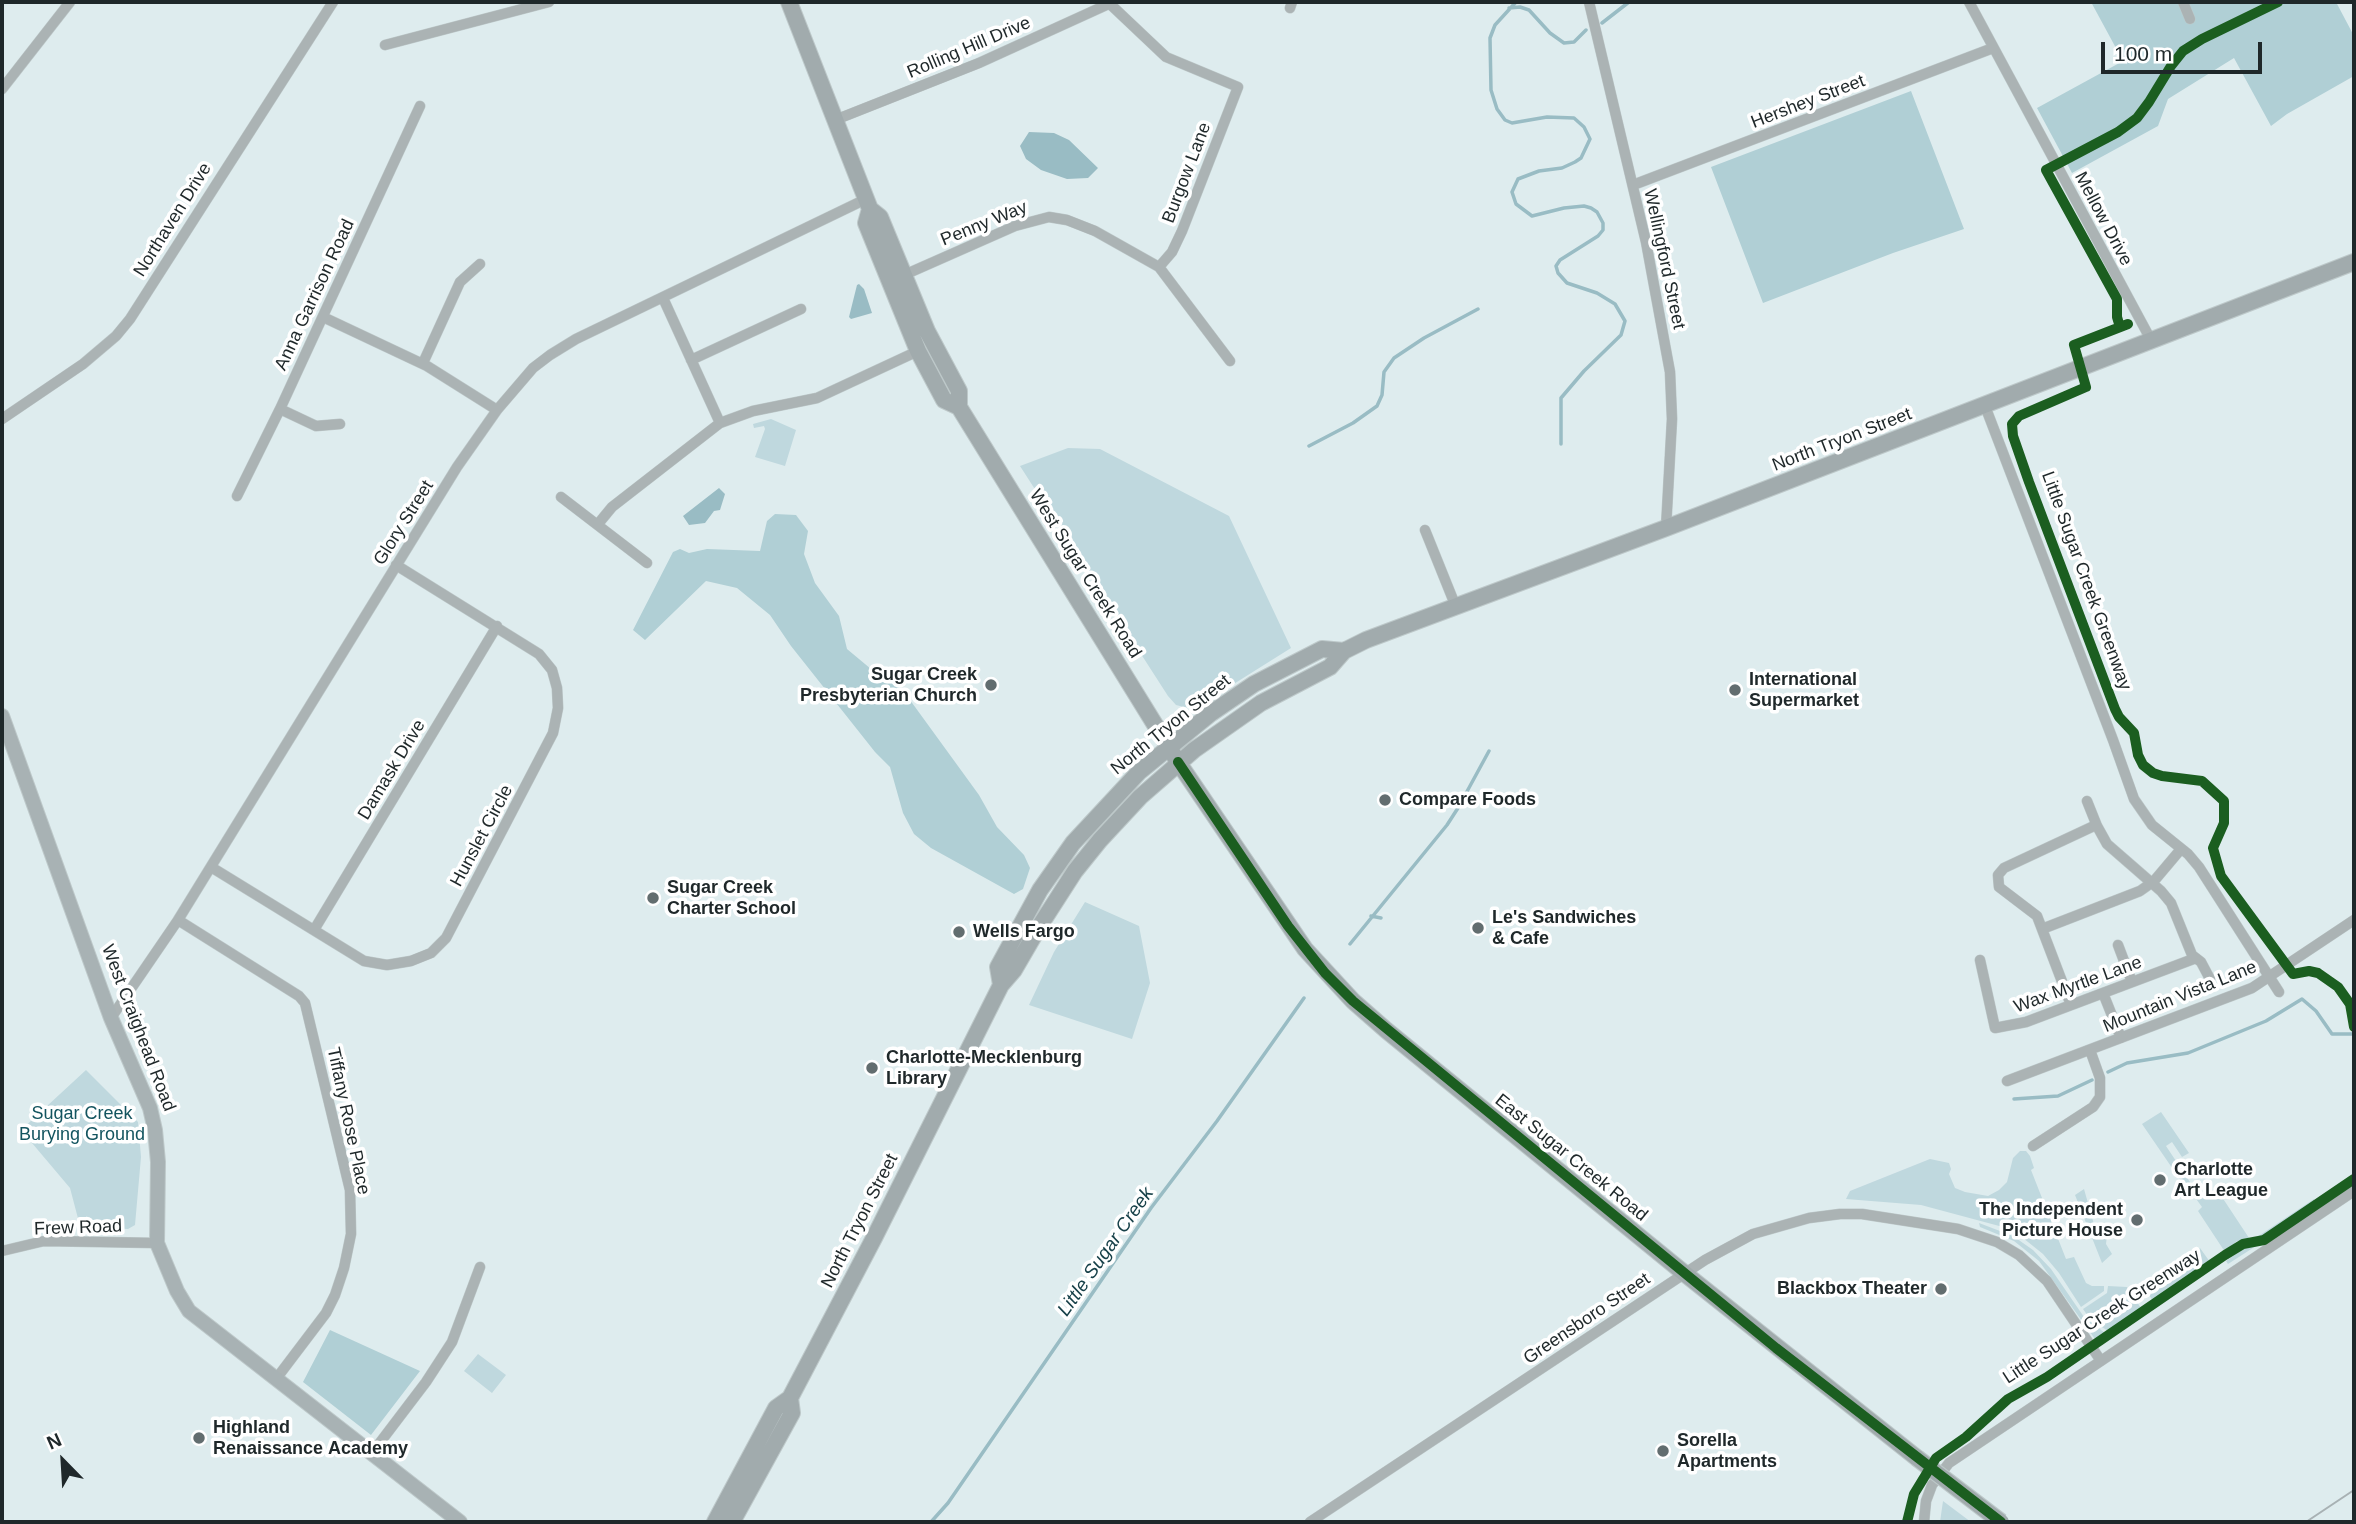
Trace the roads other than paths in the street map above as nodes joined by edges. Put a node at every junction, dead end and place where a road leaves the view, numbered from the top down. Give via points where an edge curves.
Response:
1 (70, 2) edge
2 (332, 2) edge
3 (549, 2) edge
4 (789, 2) edge
5 (1590, 2) edge
6 (1969, 2) edge
7 (2183, 2) edge
8 (1112, 3) edge
9 (2190, 19) dead end
10 (385, 45) dead end
11 (1993, 48) junction
12 (2, 89) edge
13 (420, 106) dead end
14 (835, 120) junction
15 (1633, 185) junction
16 (868, 204) junction
17 (2354, 262) edge
18 (480, 264) dead end
19 (1158, 267) junction
20 (904, 275) junction
21 (663, 298) junction
22 (801, 309) dead end
23 (323, 317) junction
24 (2151, 340) junction
25 (918, 351) junction
26 (691, 360) junction
27 (1230, 362) dead end
28 (423, 363) junction
29 (1985, 406) junction
30 (958, 407) junction
31 (280, 409) junction
32 (497, 410) junction
33 (2, 419) edge
34 (720, 423) junction
35 (340, 424) dead end
36 (237, 496) dead end
37 (561, 497) dead end
38 (598, 524) junction
39 (1666, 528) junction
40 (1425, 530) dead end
41 (648, 563) dead end
42 (396, 565) junction
43 (1456, 607) junction
44 (497, 626) junction
45 (1344, 651) junction
46 (2, 716) edge
47 (6, 738) edge
48 (1169, 748) junction
49 (1178, 762) junction
50 (2087, 801) dead end
51 (2096, 825) junction
52 (2181, 849) junction
53 (211, 867) junction
54 (2151, 883) junction
55 (178, 920) junction
56 (2354, 920) edge
57 (2042, 929) junction
58 (314, 930) junction
59 (2118, 945) dead end
60 (2196, 958) junction
61 (1980, 960) dead end
62 (2269, 977) junction
63 (2210, 979) dead end
64 (2132, 982) junction
65 (1001, 985) junction
66 (2279, 992) dead end
67 (2104, 993) junction
68 (2071, 1005) junction
69 (111, 1018) junction
70 (2121, 1038) junction
71 (2090, 1050) junction
72 (2007, 1081) dead end
73 (2033, 1146) dead end
74 (2354, 1191) edge
75 (157, 1243) junction
76 (2, 1251) edge
77 (480, 1267) dead end
78 (1684, 1273) junction
79 (2101, 1360) junction
80 (276, 1379) junction
81 (790, 1398) junction
82 (372, 1452) junction
83 (460, 1522) edge
84 (715, 1522) edge
85 (732, 1522) edge
86 (1310, 1522) edge
87 (1924, 1522) edge
88 (2001, 1522) edge

1 - 12 street
2 - 33 street, Northaven Drive via 116,336
3 - 10 street
4 - 14 main road, West Sugar Creek Road
5 - 15 street, Wellingford Street
6 - 11 street, Mellow Drive
7 - 9 street
8 - 14 street, Rolling Hill Drive via 979,63
8 - 19 street, Burgow Lane via 1166,57 1238,87 1182,231
11 - 15 street, Hershey Street
11 - 24 street, Mellow Drive
13 - 23 street, Anna Garrison Road
14 - 16 main road, West Sugar Creek Road
15 - 39 street, Wellingford Street via 1670,372
16 - 20 main road, West Sugar Creek Road via 880,217
16 - 21 street, Glory Street
16 - 25 main road, West Sugar Creek Road via 866,223
17 - 24 main road, North Tryon Street
18 - 28 street via 460,282
19 - 20 street, Penny Way via 1095,231 1049,217 1015,226
19 - 27 street, Penny Way
20 - 30 main road, West Sugar Creek Road via 959,391
21 - 26 street
21 - 32 street, Glory Street via 550,355
22 - 26 street
23 - 28 street
23 - 31 street, Anna Garrison Road
24 - 29 main road, North Tryon Street
25 - 30 main road, West Sugar Creek Road via 944,400
25 - 34 street via 817,398
26 - 34 street
28 - 32 street
29 - 39 main road, North Tryon Street
29 - 52 street via 2134,799 2152,825
30 - 48 main road, West Sugar Creek Road
31 - 35 street via 316,426
31 - 36 street, Anna Garrison Road
32 - 42 street, Glory Street
34 - 38 street via 612,507
37 - 38 street
38 - 41 street
39 - 43 main road, North Tryon Street
40 - 43 street
42 - 44 street, Hunslet Circle
42 - 53 street, Glory Street
43 - 45 main road, North Tryon Street
44 - 58 street, Damask Drive
44 - 58 street, Hunslet Circle via 539,654 552,670 558,708 553,733 446,938 431,953 387,965 365,961
45 - 48 main road, North Tryon Street via 1321,649 1277,671 1231,698
45 - 49 main road, North Tryon Street via 1330,667 1261,703
46 - 47 street, West Craighead Road
47 - 69 street, West Craighead Road via 57,863
48 - 49 main road, West Sugar Creek Road
48 - 65 main road, North Tryon Street via 1118,793 1056,866 998,967
49 - 65 main road, North Tryon Street via 1123,814 1075,870
49 - 78 main road, East Sugar Creek Road via 1290,929 1325,973 1353,1001
50 - 51 street
51 - 54 street via 2114,851
51 - 57 street via 2004,868 1998,875 1999,887 2033,911
52 - 54 street
52 - 62 street via 2199,867
53 - 55 street, Glory Street
53 - 58 street, Hunslet Circle
54 - 57 street via 2134,894
54 - 60 street via 2171,903
55 - 69 street, Glory Street
55 - 80 street, Tiffany Rose Place via 305,1003 350,1190 348,1252 335,1295
56 - 62 street, Mountain Vista Lane
57 - 68 street
59 - 64 street
60 - 63 street
60 - 64 street, Wax Myrtle Lane
61 - 68 street, Wax Myrtle Lane via 1995,1028 2026,1023
62 - 66 street
62 - 70 street, Mountain Vista Lane via 2252,988
64 - 67 street, Wax Myrtle Lane
65 - 81 main road, North Tryon Street
67 - 68 street, Wax Myrtle Lane
67 - 70 street
69 - 75 street, West Craighead Road via 155,1130
70 - 71 street, Mountain Vista Lane
71 - 72 street, Mountain Vista Lane
71 - 73 street via 2102,1086 2100,1097
74 - 79 street
75 - 76 street, Frew Road via 63,1240
75 - 80 street, West Craighead Road via 189,1311
77 - 82 street via 452,1342
78 - 79 street, Greensboro Street via 1753,1234 1810,1218 1863,1214 1958,1229 2020,1255 2063,1302
78 - 86 street, Greensboro Street
78 - 88 main road, East Sugar Creek Road, bridge
79 - 87 street via 1949,1463 1932,1485
80 - 82 street, West Craighead Road
81 - 84 main road, North Tryon Street via 776,1408
81 - 85 main road, North Tryon Street via 792,1413
82 - 83 street, West Craighead Road

